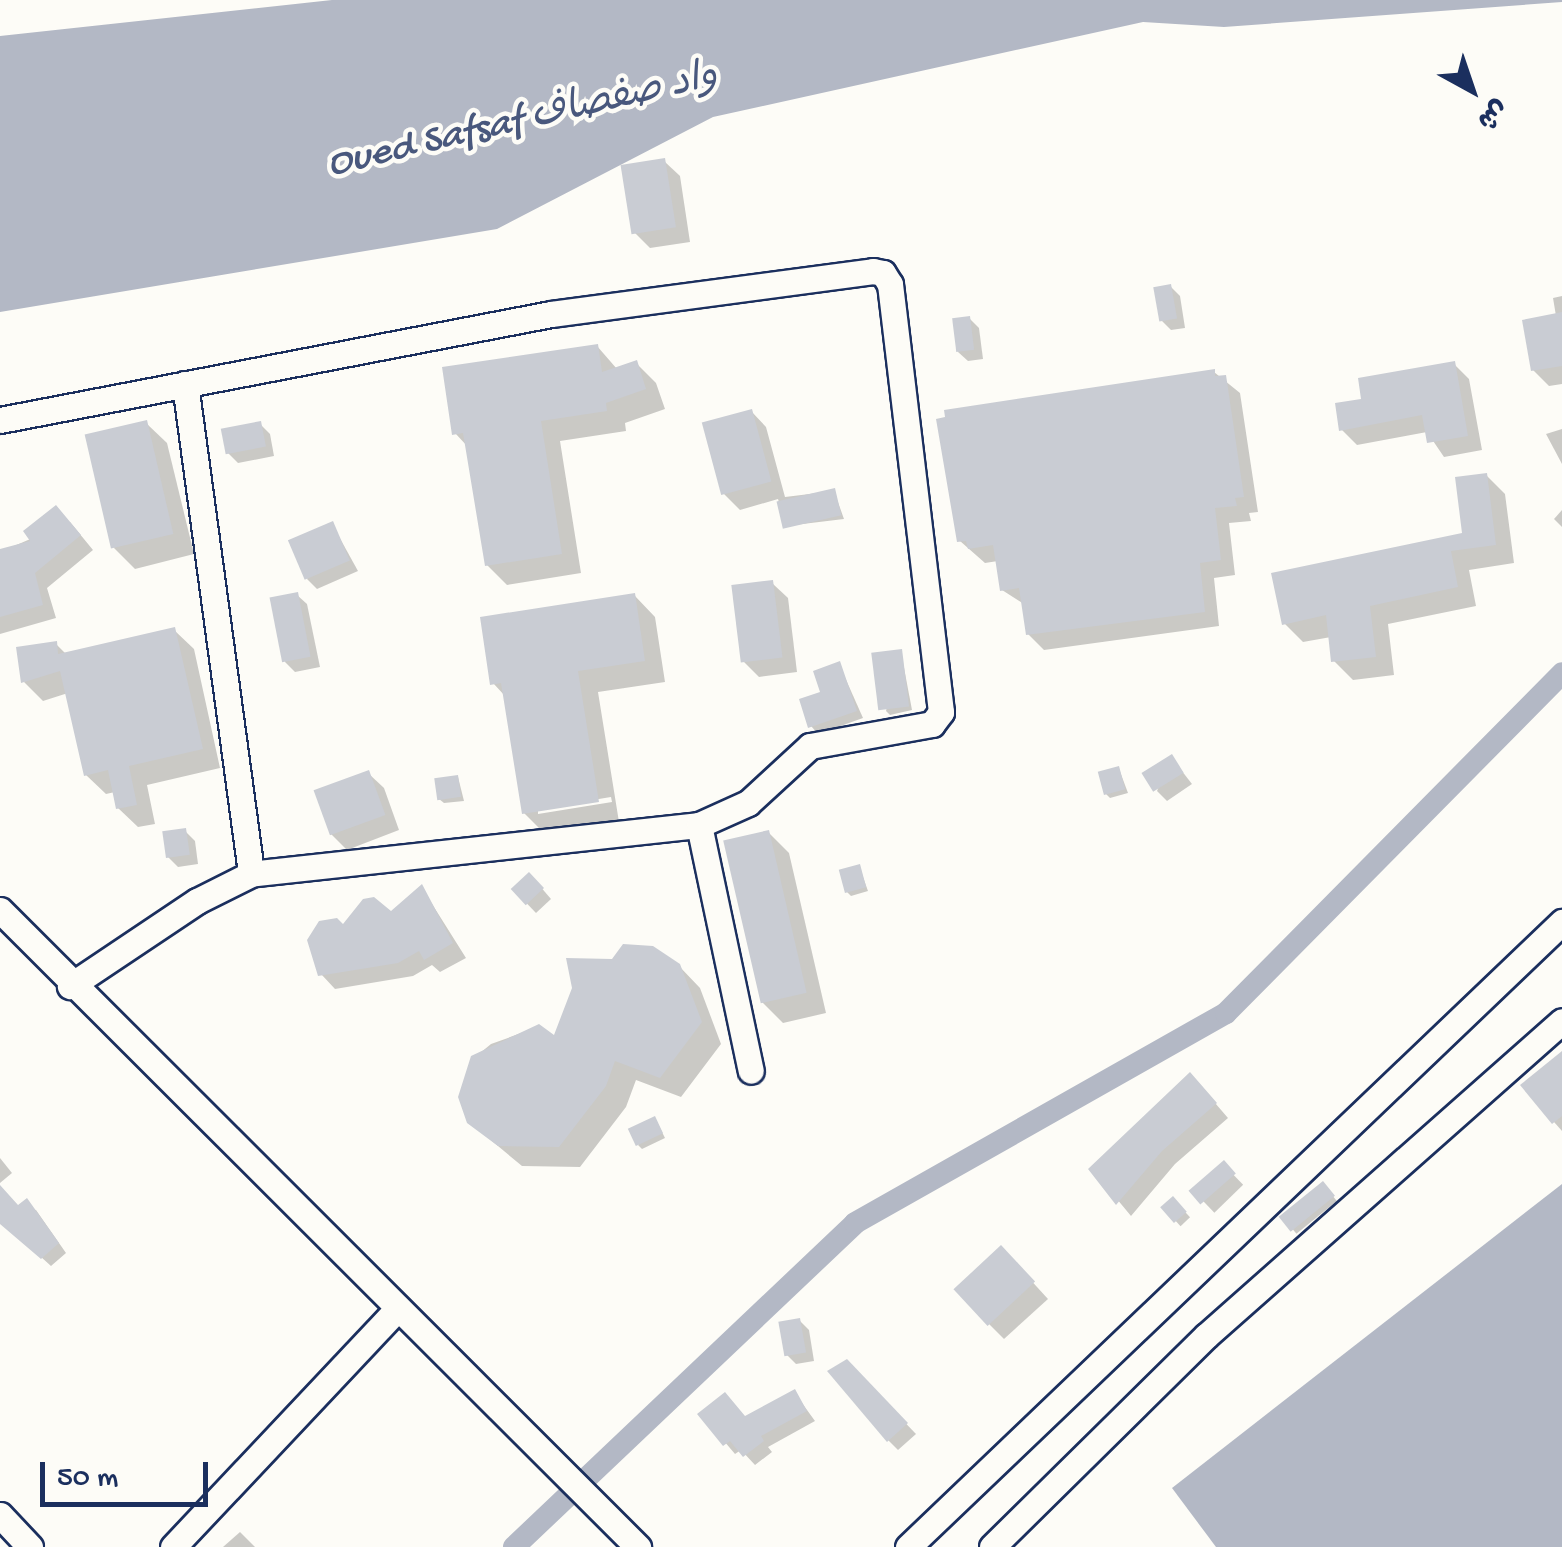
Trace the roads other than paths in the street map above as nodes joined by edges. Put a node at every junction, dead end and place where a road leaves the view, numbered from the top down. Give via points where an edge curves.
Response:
1 (186, 384) junction
2 (0, 420) edge
3 (700, 825) junction
4 (251, 874) junction
5 (0, 910) edge
6 (1562, 922) edge
7 (70, 986) junction
8 (1562, 1020) edge
9 (751, 1070) dead end
10 (398, 1308) junction
11 (0, 1515) edge
12 (30, 1547) edge
13 (173, 1547) edge
14 (638, 1547) edge
15 (908, 1547) edge
16 (992, 1547) edge

1 - 2 lane
1 - 3 lane via 551,314 883,272 890,284 941,712 932,724 810,746 748,802
1 - 4 lane
3 - 4 lane
3 - 9 lane
4 - 7 lane
5 - 7 lane
6 - 15 lane
7 - 10 lane
8 - 16 lane via 1206,1336
10 - 13 lane
10 - 14 lane
11 - 12 lane

